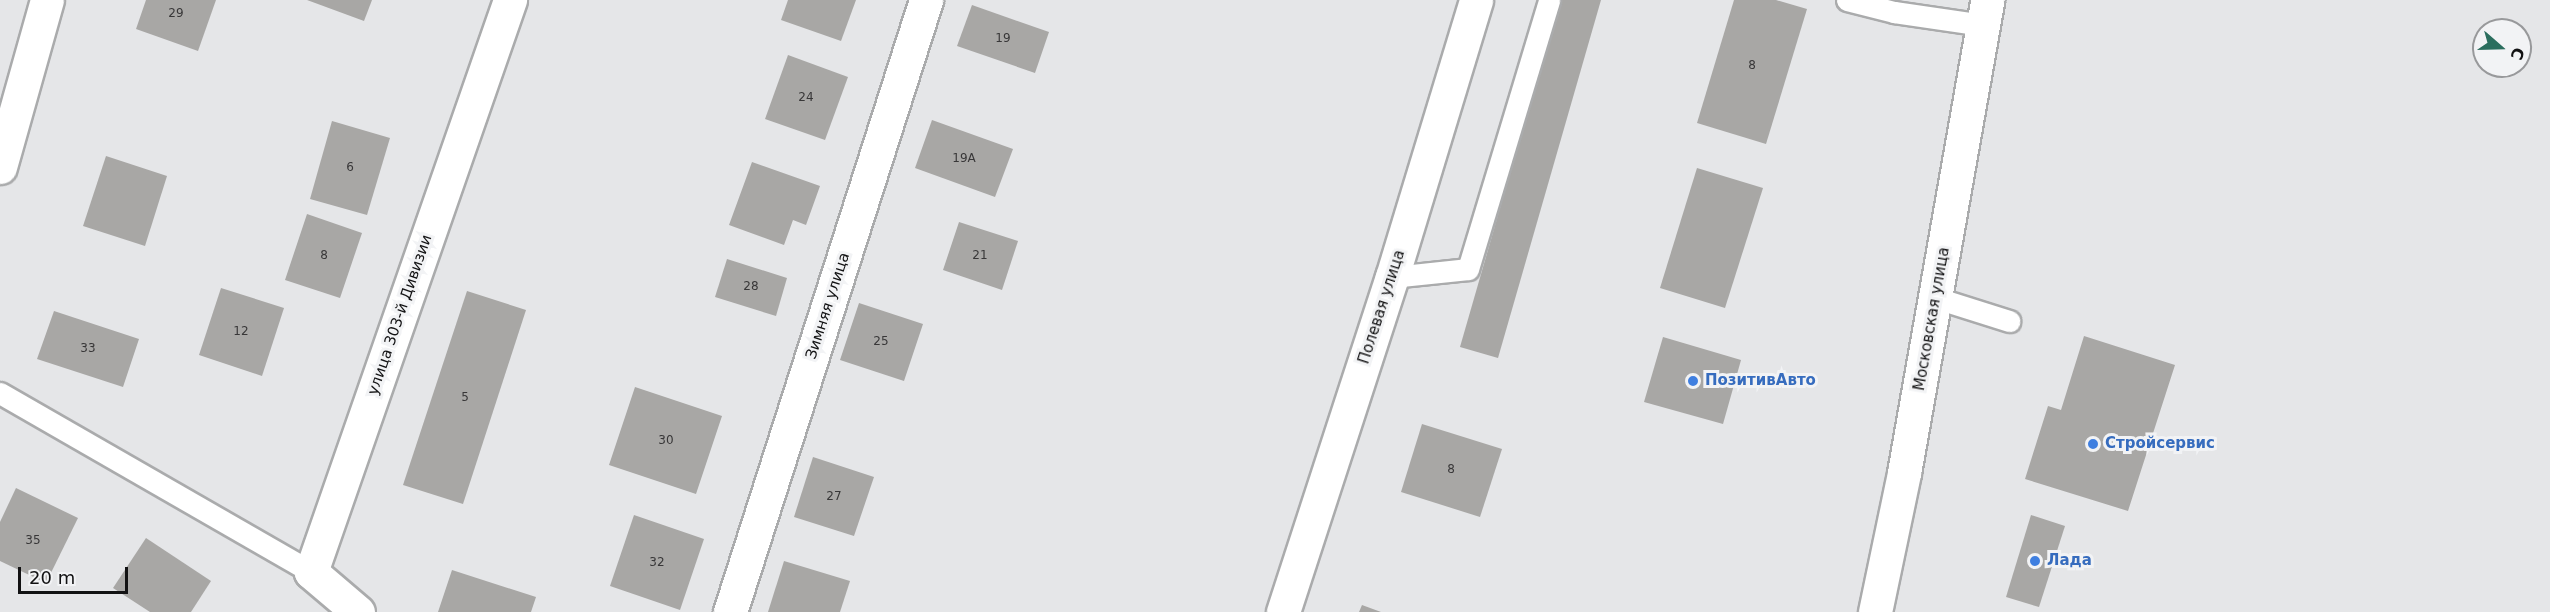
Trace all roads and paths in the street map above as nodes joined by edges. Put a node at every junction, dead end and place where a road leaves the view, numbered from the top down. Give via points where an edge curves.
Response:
1 (47, 0) edge
2 (510, 0) edge
3 (926, 0) edge
4 (1476, 0) edge
5 (1549, 0) edge
6 (1847, 0) edge
7 (1986, 8) edge
8 (0, 167) edge
9 (1392, 277) junction
10 (1936, 298) junction
11 (2009, 321) dead end
12 (0, 393) edge
13 (311, 572) junction
14 (358, 612) edge
15 (730, 612) edge
16 (1283, 612) edge
17 (1875, 612) edge

1 - 8 street
2 - 13 street, улица 303-й Дивизии
3 - 15 street, Зимняя улица
4 - 9 street, Полевая улица
5 - 9 lane via 1468,269
6 - 7 lane via 1894,12
7 - 10 street, Московская улица
9 - 16 street, Полевая улица
10 - 11 lane
10 - 17 street, Московская улица
12 - 13 lane
13 - 14 street

